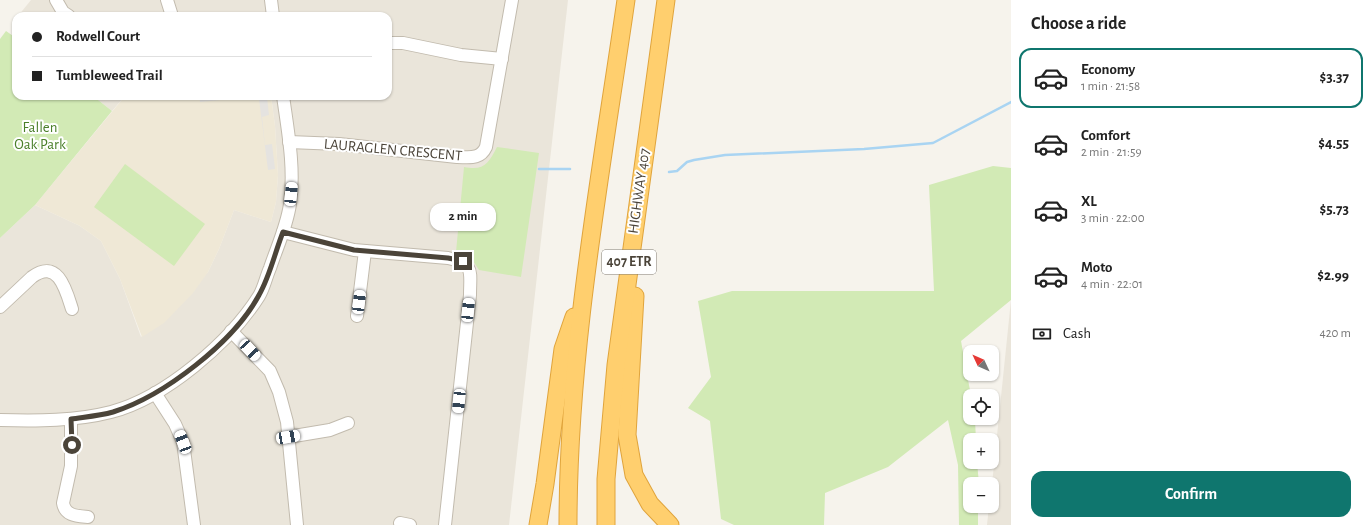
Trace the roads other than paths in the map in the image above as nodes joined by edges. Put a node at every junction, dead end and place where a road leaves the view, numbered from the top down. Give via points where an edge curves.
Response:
1 (56, 0) edge
2 (167, 0) edge
3 (271, 0) edge
4 (512, 0) edge
5 (626, 0) edge
6 (666, 0) edge
7 (63, 12) edge
8 (171, 12) edge
9 (272, 12) edge
10 (392, 43) edge
11 (502, 59) junction
12 (284, 100) edge
13 (289, 142) junction
14 (635, 219) junction
15 (283, 232) junction
16 (365, 251) junction
17 (585, 281) junction
18 (0, 307) edge
19 (72, 308) dead end
20 (357, 316) dead end
21 (231, 331) junction
22 (155, 393) junction
23 (71, 419) junction
24 (0, 420) edge
25 (348, 423) dead end
26 (288, 437) junction
27 (88, 517) dead end
28 (194, 525) edge
29 (297, 525) edge
30 (445, 525) edge
31 (538, 525) edge
32 (568, 525) edge
33 (606, 525) edge
34 (670, 525) edge

1 - 7 street
2 - 8 street
3 - 9 street
4 - 11 street, LAURAGLEN CRESCENT
5 - 17 highway, 407 ETR
6 - 14 highway, HIGHWAY 407 / 407 ETR
10 - 11 street
11 - 13 street, LAURAGLEN CRESCENT via 486,147 483,154 476,157 339,144
12 - 13 street
13 - 15 street via 292,183 290,206
14 - 33 highway, HIGHWAY 407 / 407 ETR via 616,365 606,479
14 - 34 highway via 638,252 627,435 634,476 650,504
15 - 16 street
15 - 21 street via 260,294
16 - 20 street
16 - 30 street via 448,258 463,261 470,270 470,295
17 - 31 highway via 563,349 546,484
17 - 32 highway, 407 ETR via 569,456
18 - 19 street via 32,276 45,271 60,277
21 - 22 street via 201,361
21 - 26 street via 270,371 279,392
22 - 23 street via 112,412
22 - 28 street via 183,442
23 - 24 street
23 - 27 street via 71,466 64,509 68,513
25 - 26 street via 330,430
26 - 29 street

